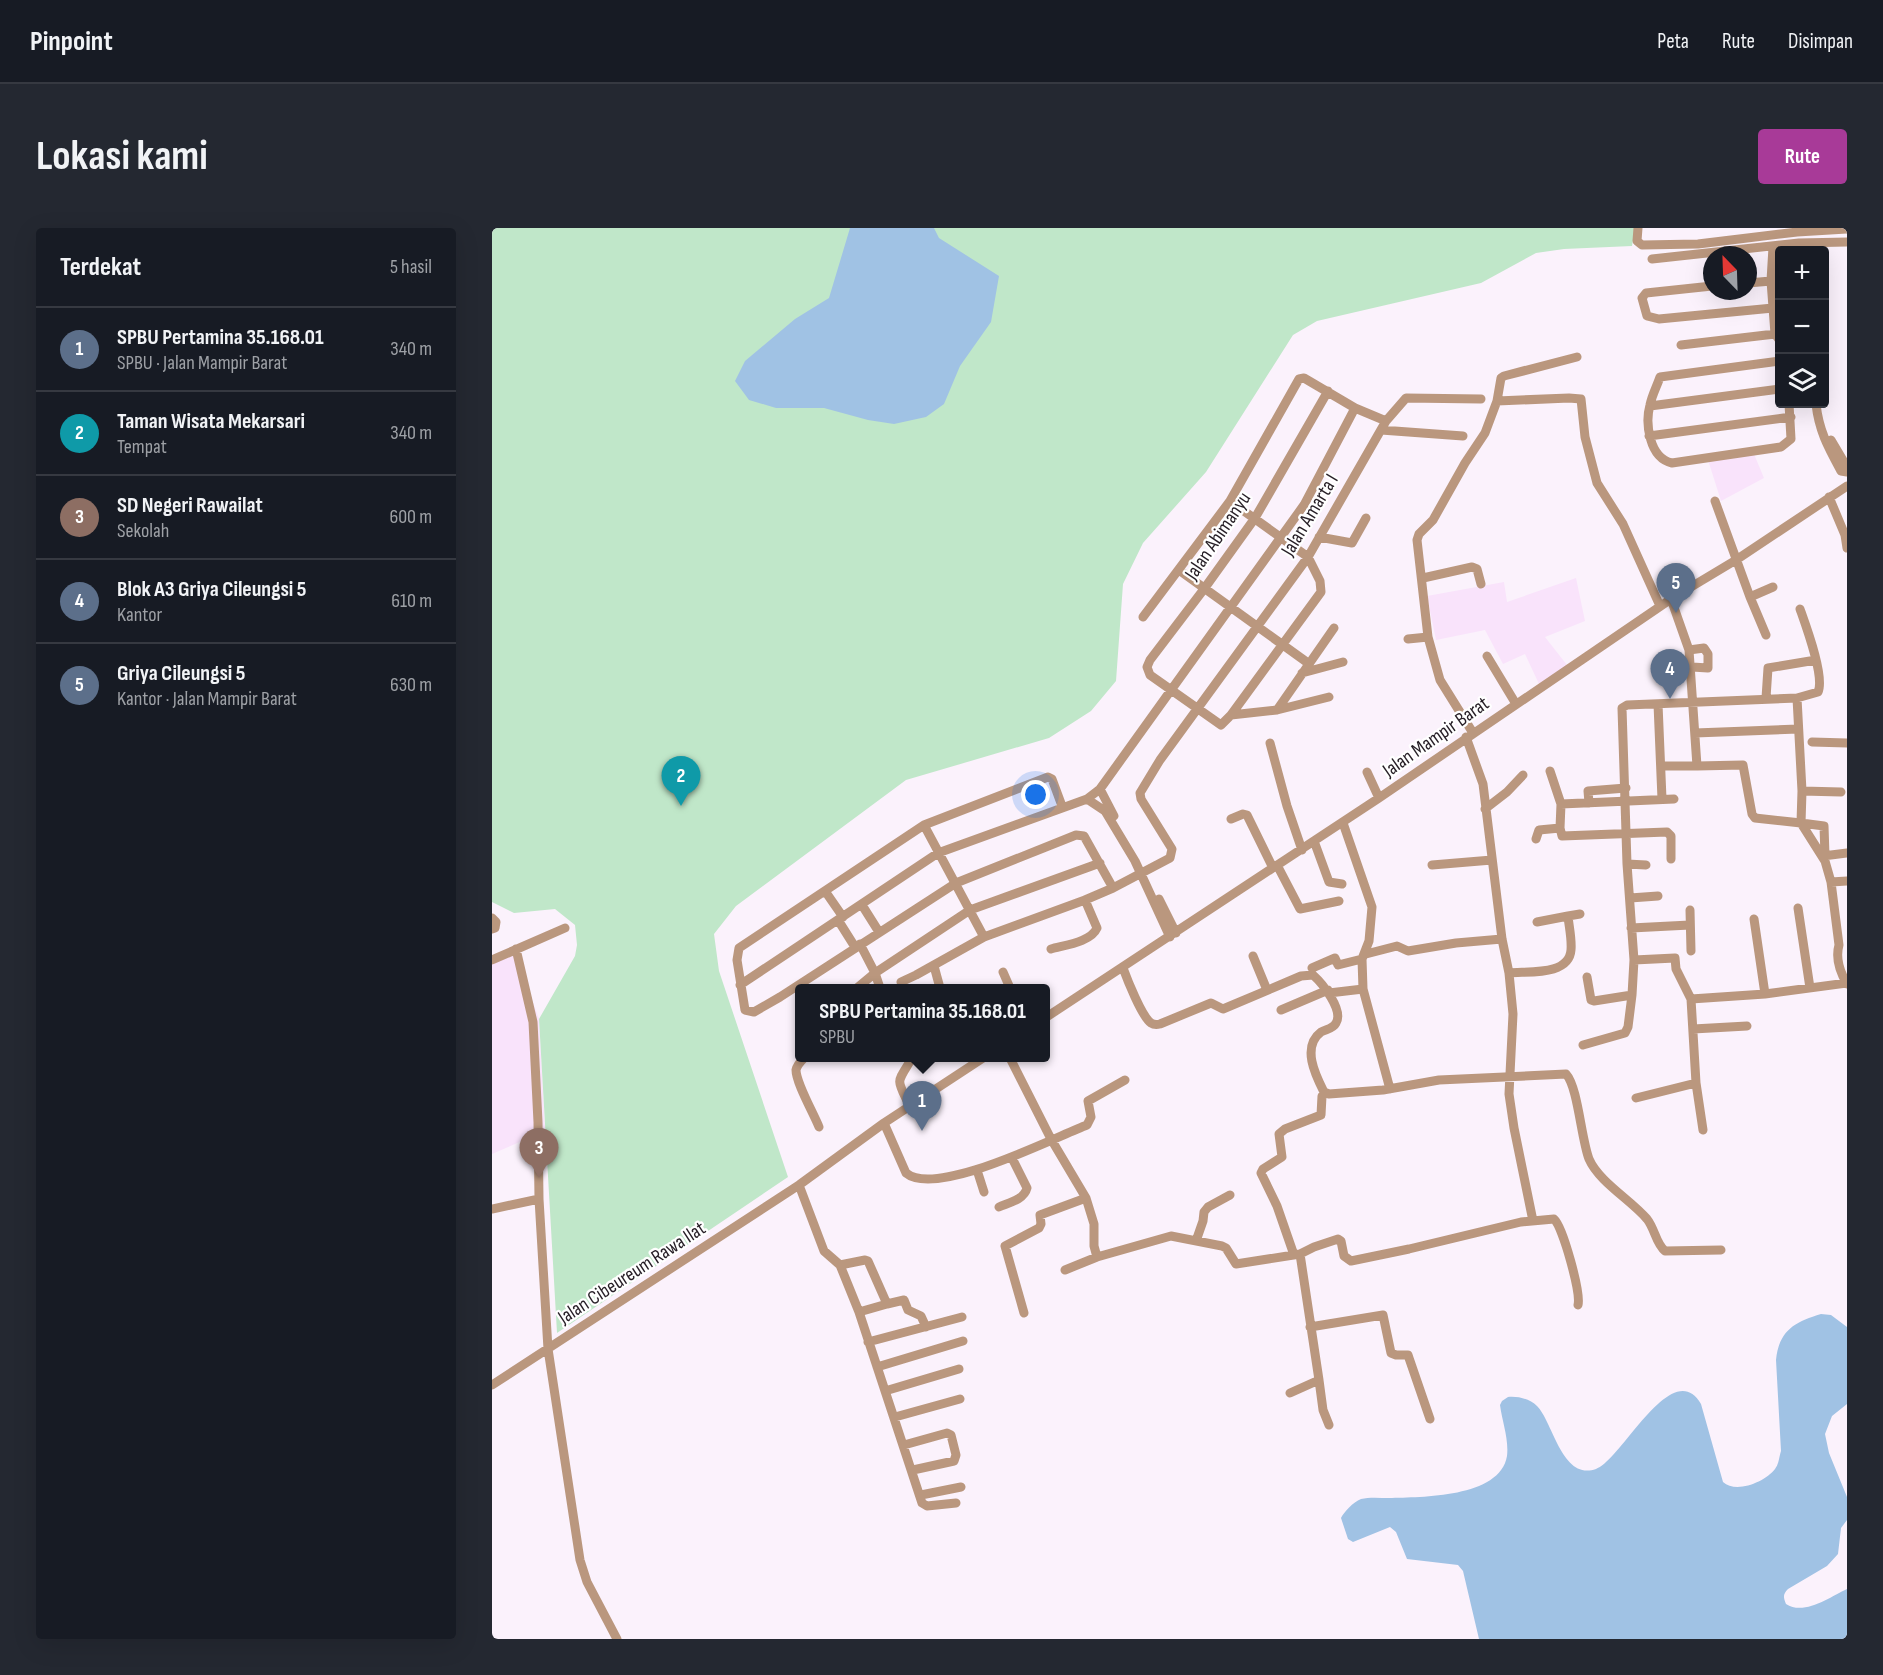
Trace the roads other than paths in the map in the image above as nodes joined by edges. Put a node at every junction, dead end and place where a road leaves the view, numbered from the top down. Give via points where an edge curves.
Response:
1 (1638, 228) edge
2 (1847, 229) edge
3 (1798, 240) edge
4 (1847, 242) edge
5 (1773, 247) junction
6 (1652, 259) dead end
7 (1771, 281) junction
8 (1757, 282) edge
9 (1703, 287) edge
10 (1773, 308) junction
11 (1775, 323) edge
12 (1775, 338) edge
13 (1681, 345) dead end
14 (1577, 357) dead end
15 (1775, 361) edge
16 (1775, 390) edge
17 (1328, 391) junction
18 (1480, 399) dead end
19 (1497, 401) junction
20 (1650, 406) junction
21 (1355, 408) junction
22 (1790, 408) edge
23 (1819, 408) edge
24 (1791, 417) junction
25 (1384, 425) junction
26 (1463, 436) dead end
27 (1649, 436) junction
28 (1847, 471) edge
29 (1847, 486) edge
30 (1829, 497) junction
31 (1230, 501) junction
32 (1715, 501) dead end
33 (1255, 518) junction
34 (1366, 518) dead end
35 (1281, 537) junction
36 (1319, 537) junction
37 (1847, 548) edge
38 (1308, 557) junction
39 (1736, 560) junction
40 (1179, 570) junction
41 (1423, 578) junction
42 (1481, 584) dead end
43 (1773, 587) dead end
44 (1204, 590) junction
45 (1750, 597) junction
46 (1671, 599) junction
47 (1660, 606) junction
48 (1230, 608) junction
49 (1800, 609) dead end
50 (1143, 617) dead end
51 (1257, 626) junction
52 (1334, 628) dead end
53 (1766, 635) dead end
54 (1428, 637) junction
55 (1408, 639) dead end
56 (1282, 645) junction
57 (1689, 650) junction
58 (1487, 656) dead end
59 (1816, 660) junction
60 (1343, 662) dead end
61 (1308, 663) junction
62 (1692, 667) junction
63 (1302, 673) junction
64 (1170, 690) junction
65 (1329, 698) dead end
66 (1766, 698) junction
67 (1797, 698) junction
68 (1693, 702) junction
69 (1516, 704) junction
70 (1658, 704) junction
71 (1197, 710) junction
72 (1277, 710) junction
73 (1231, 715) junction
74 (1798, 729) junction
75 (1695, 733) junction
76 (1470, 735) junction
77 (1812, 742) dead end
78 (1270, 743) dead end
79 (1847, 743) edge
80 (1662, 766) junction
81 (1697, 766) junction
82 (1550, 771) dead end
83 (1367, 772) dead end
84 (1523, 775) dead end
85 (1626, 788) junction
86 (1100, 789) junction
87 (1802, 790) junction
88 (1841, 792) dead end
89 (1379, 798) junction
90 (1087, 799) junction
91 (1662, 799) junction
92 (1674, 799) dead end
93 (1626, 801) junction
94 (1589, 803) junction
95 (1562, 804) junction
96 (1062, 806) junction
97 (1485, 808) junction
98 (1107, 810) junction
99 (1231, 819) dead end
100 (1343, 823) junction
101 (1801, 824) junction
102 (924, 825) junction
103 (1560, 828) junction
104 (1626, 834) junction
105 (1536, 839) dead end
106 (1314, 842) junction
107 (1302, 849) junction
108 (938, 853) junction
109 (1847, 853) edge
110 (1824, 856) junction
111 (1671, 859) dead end
112 (1492, 860) junction
113 (1100, 863) junction
114 (1627, 864) junction
115 (1432, 865) dead end
116 (1646, 865) dead end
117 (1275, 867) junction
118 (1144, 871) junction
119 (1847, 881) edge
120 (1831, 882) junction
121 (956, 883) junction
122 (1342, 884) dead end
123 (1113, 888) junction
124 (825, 891) junction
125 (1658, 896) dead end
126 (1630, 897) junction
127 (1085, 900) junction
128 (1339, 901) dead end
129 (862, 905) junction
130 (1798, 908) dead end
131 (970, 910) junction
132 (1690, 910) dead end
133 (1580, 914) dead end
134 (1568, 916) junction
135 (492, 918) edge
136 (841, 918) junction
137 (1754, 919) dead end
138 (1537, 922) dead end
139 (1690, 925) junction
140 (566, 928) dead end
141 (1631, 928) junction
142 (492, 929) edge
143 (879, 932) junction
144 (1173, 935) junction
145 (984, 937) junction
146 (1502, 939) junction
147 (858, 946) junction
148 (516, 949) junction
149 (1051, 949) dead end
150 (1843, 950) edge
151 (1691, 951) dead end
152 (1253, 956) dead end
153 (1364, 956) junction
154 (492, 960) edge
155 (1634, 960) junction
156 (933, 966) junction
157 (1123, 968) junction
158 (1312, 968) dead end
159 (1003, 972) dead end
160 (875, 973) junction
161 (1509, 973) junction
162 (1587, 977) dead end
163 (901, 982) dead end
164 (797, 984) edge
165 (861, 984) edge
166 (879, 984) edge
167 (939, 984) edge
168 (1008, 984) edge
169 (1847, 984) edge
170 (740, 985) junction
171 (795, 985) edge
172 (1810, 988) junction
173 (1364, 989) junction
174 (1267, 990) junction
175 (1328, 992) junction
176 (1765, 994) junction
177 (1632, 995) junction
178 (1691, 999) junction
179 (1281, 1010) dead end
180 (1050, 1015) edge
181 (1747, 1026) dead end
182 (1693, 1029) junction
183 (1583, 1045) dead end
184 (801, 1062) edge
185 (909, 1062) edge
186 (977, 1062) edge
187 (1012, 1062) edge
188 (1509, 1076) junction
189 (1125, 1080) dead end
190 (1696, 1083) junction
191 (1390, 1089) junction
192 (1327, 1093) junction
193 (1636, 1098) dead end
194 (910, 1107) junction
195 (884, 1123) junction
196 (819, 1127) dead end
197 (1703, 1130) dead end
198 (1051, 1139) junction
199 (1012, 1158) junction
200 (977, 1170) junction
201 (795, 1187) junction
202 (984, 1192) dead end
203 (1230, 1195) dead end
204 (1086, 1198) junction
205 (539, 1199) junction
206 (999, 1207) dead end
207 (492, 1209) edge
208 (1533, 1221) junction
209 (1196, 1241) junction
210 (1722, 1250) dead end
211 (1297, 1255) junction
212 (1097, 1257) junction
213 (840, 1265) junction
214 (1065, 1270) dead end
215 (886, 1304) junction
216 (1578, 1305) dead end
217 (859, 1312) junction
218 (1024, 1313) dead end
219 (962, 1317) dead end
220 (926, 1327) junction
221 (1310, 1327) junction
222 (963, 1341) dead end
223 (868, 1342) junction
224 (549, 1356) junction
225 (877, 1366) junction
226 (959, 1369) dead end
227 (1318, 1380) junction
228 (492, 1385) edge
229 (885, 1391) junction
230 (1290, 1393) dead end
231 (960, 1398) dead end
232 (895, 1417) junction
233 (1430, 1419) dead end
234 (1329, 1425) dead end
235 (904, 1445) junction
236 (913, 1470) junction
237 (960, 1488) dead end
238 (921, 1495) junction
239 (956, 1503) dead end
240 (617, 1639) edge

1 - 3 street via 1637,241 1642,245
2 - 3 street
3 - 4 street
3 - 5 street
5 - 6 street
5 - 7 street
7 - 8 street
7 - 10 street
9 - 10 street via 1646,293 1642,298 1645,314 1659,319
10 - 11 street
12 - 13 street
14 - 19 street via 1504,376
15 - 20 street via 1660,377
16 - 20 street
17 - 21 street
17 - 31 street via 1299,379
17 - 33 street, Jalan Abimanyu
18 - 25 street, Jalan Amarta I via 1407,398
19 - 41 street via 1485,434 1433,520 1419,534 1417,546
19 - 47 street via 1581,399 1585,437 1597,483 1623,525
20 - 27 street
21 - 25 street
21 - 35 street via 1304,505
22 - 24 street
23 - 28 street via 1818,423 1825,441 1841,471
24 - 27 street
24 - 27 street via 1791,439 1781,447 1672,463 1661,457
25 - 26 street
25 - 36 street, Jalan Amarta I
29 - 30 street, Jalan Mampir Barat
30 - 37 street
30 - 39 street, Jalan Mampir Barat
31 - 33 street
31 - 40 street
32 - 39 street
33 - 35 street
33 - 44 street, Jalan Abimanyu
34 - 36 street via 1352,543
35 - 38 street
35 - 48 street
36 - 38 street, Jalan Amarta I
38 - 51 street, Jalan Amarta I
38 - 56 street via 1321,591
39 - 45 street
39 - 46 street, Jalan Mampir Barat
40 - 44 street
40 - 50 street
41 - 42 street via 1472,567 1477,569
41 - 54 street
43 - 45 street
44 - 48 street
44 - 64 street, Jalan Abimanyu via 1147,667 1150,675
45 - 53 street
46 - 47 street, Jalan Mampir Barat
46 - 57 street
47 - 69 street, Jalan Mampir Barat
48 - 51 street
48 - 64 street
49 - 59 street
51 - 56 street
51 - 71 street, Jalan Amarta I
52 - 61 street
54 - 55 street
54 - 76 street via 1440,680
56 - 61 street
56 - 73 street
57 - 62 street
57 - 62 street via 1704,648 1708,654 1708,668
58 - 69 street
59 - 66 street via 1768,668
59 - 67 street via 1819,690
60 - 63 street
61 - 63 street
62 - 68 street
63 - 72 street
64 - 71 street
64 - 86 street
65 - 72 street
66 - 67 street
66 - 68 street
67 - 74 street
68 - 70 street
68 - 75 street
69 - 76 street, Jalan Mampir Barat
70 - 80 street
70 - 85 street via 1622,708
71 - 73 street via 1221,725
71 - 118 street, Jalan Amarta I via 1140,793 1172,849 1170,858
72 - 73 street
74 - 75 street
74 - 87 street
75 - 81 street
76 - 89 street, Jalan Mampir Barat
76 - 97 street
77 - 79 street
78 - 107 street
80 - 81 street
80 - 91 street
81 - 101 street via 1743,765 1755,818
82 - 95 street
83 - 89 street
84 - 97 street
85 - 93 street
85 - 94 street via 1588,790
86 - 90 street
86 - 98 street
87 - 88 street
87 - 101 street
89 - 100 street, Jalan Mampir Barat
90 - 96 street
90 - 98 street
91 - 92 street
91 - 93 street
93 - 94 street
93 - 104 street
94 - 95 street
95 - 103 street
96 - 102 street via 1048,777
96 - 108 street
97 - 112 street
98 - 118 street
99 - 117 street via 1247,815
100 - 106 street, Jalan Mampir Barat
100 - 153 street via 1372,907
101 - 110 street
101 - 110 street via 1824,826
102 - 108 street
102 - 124 street
103 - 104 street via 1562,836
103 - 105 street via 1539,830
104 - 111 street via 1669,833
104 - 114 street
106 - 107 street, Jalan Mampir Barat
106 - 122 street via 1329,882
107 - 117 street, Jalan Mampir Barat
108 - 121 street
108 - 129 street
109 - 110 street
110 - 120 street
112 - 115 street
112 - 146 street
113 - 121 street via 1079,834
113 - 123 street
113 - 131 street
114 - 116 street
114 - 126 street
117 - 128 street via 1300,909
117 - 144 street, Jalan Mampir Barat
118 - 123 street
118 - 144 street
119 - 120 street
120 - 150 street
121 - 131 street
121 - 143 street
123 - 127 street
124 - 136 street
124 - 170 street via 740,948 736,960
125 - 126 street
126 - 141 street
127 - 145 street
127 - 149 street via 1097,928 1095,932
129 - 136 street
129 - 143 street
130 - 172 street
131 - 145 street
131 - 160 street
132 - 139 street
133 - 134 street
134 - 138 street
134 - 161 street via 1571,951 1562,966
135 - 142 street via 496,922
136 - 147 street
136 - 170 street
137 - 176 street
139 - 141 street
139 - 151 street
140 - 148 street
141 - 155 street
143 - 147 street
144 - 157 street, Jalan Mampir Barat
145 - 156 street
146 - 153 street via 1408,951 1397,946
146 - 161 street
147 - 160 street
147 - 164 street
148 - 154 street
148 - 205 street via 533,1022
150 - 169 street via 1840,970
152 - 174 street
153 - 158 street via 1338,965 1335,958
153 - 173 street
155 - 177 street
155 - 178 street via 1675,958
156 - 163 street
156 - 167 street
157 - 174 street via 1142,1011 1154,1025 1211,1003 1223,1009
157 - 180 street, Jalan Mampir Barat
159 - 168 street
160 - 165 street
160 - 166 street
161 - 188 street via 1513,1014
162 - 177 street via 1591,1000
169 - 172 street
170 - 171 street via 745,1010 754,1011
172 - 176 street
173 - 175 street
173 - 191 street
174 - 175 street via 1313,975
175 - 179 street
175 - 192 street via 1338,1016 1332,1028 1321,1032 1313,1042 1311,1052 1316,1077
176 - 178 street
177 - 183 street via 1624,1033
178 - 182 street
181 - 182 street
182 - 190 street
184 - 196 street via 796,1072
185 - 194 street via 899,1076
186 - 194 street
187 - 198 street
188 - 191 street via 1439,1080
188 - 208 street via 1514,1128
188 - 210 street via 1566,1074 1590,1161 1646,1218 1661,1248
189 - 198 street via 1088,1101 1091,1117 1087,1125
190 - 193 street
190 - 197 street
191 - 192 street
192 - 211 street via 1322,1096 1321,1115 1279,1134 1282,1157 1261,1173
194 - 195 street
195 - 200 street via 906,1173 912,1177 928,1179
195 - 201 street
198 - 199 street
198 - 204 street
199 - 200 street
199 - 206 street via 1026,1193
200 - 202 street
201 - 213 street via 824,1251
201 - 224 street, Jalan Cibeureum Rawa Ilat
203 - 209 street via 1204,1212
204 - 212 street via 1094,1224
204 - 218 street via 1040,1215 1039,1228 1005,1246
205 - 207 street
205 - 224 street
208 - 211 street via 1351,1261 1344,1256 1338,1239
208 - 216 street via 1557,1221 1570,1255 1580,1298
209 - 211 street via 1226,1248 1236,1263
209 - 212 street via 1171,1236
211 - 221 street
212 - 214 street
213 - 215 street via 868,1261
213 - 217 street
215 - 217 street
215 - 220 street via 904,1300 908,1310 921,1316
217 - 223 street
219 - 220 street
220 - 223 street
221 - 227 street
221 - 233 street via 1383,1316 1391,1353 1408,1356
222 - 225 street
223 - 225 street
224 - 228 street, Jalan Cibeureum Rawa Ilat
224 - 240 street via 580,1560
225 - 229 street
226 - 229 street
227 - 230 street
227 - 234 street
229 - 232 street
231 - 232 street
232 - 235 street
235 - 236 street
235 - 236 street via 951,1435 954,1461
236 - 238 street
237 - 238 street
238 - 239 street via 927,1506

